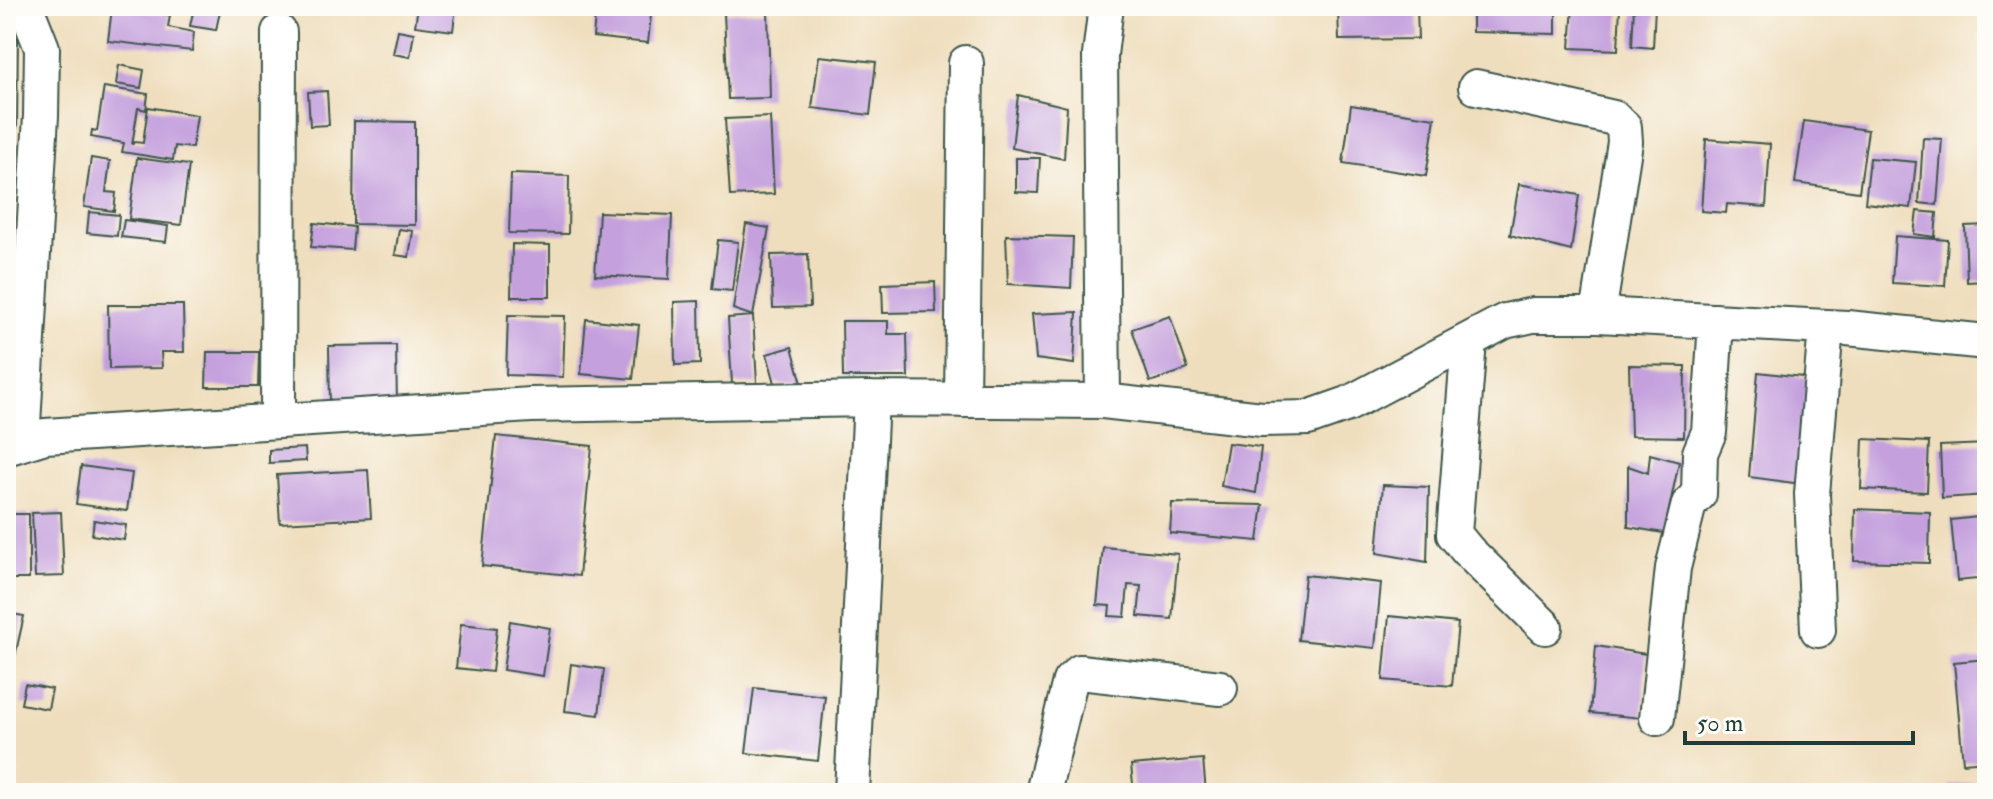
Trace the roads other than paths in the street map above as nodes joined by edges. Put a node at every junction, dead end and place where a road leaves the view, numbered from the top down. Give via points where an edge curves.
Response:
1 (17, 6) edge
2 (1106, 6) edge
3 (279, 32) dead end
4 (966, 63) dead end
5 (1476, 87) dead end
6 (1598, 315) junction
7 (1716, 321) junction
8 (1826, 327) junction
9 (1469, 341) junction
10 (1987, 342) edge
11 (871, 399) junction
12 (962, 400) junction
13 (1103, 401) junction
14 (278, 420) junction
15 (14, 444) edge
16 (1545, 627) dead end
17 (1818, 630) dead end
18 (1220, 688) dead end
19 (1657, 718) dead end
20 (852, 793) edge
21 (1043, 793) edge

1 - 15 street via 31,20 42,48
2 - 13 street via 1100,55
3 - 14 street
4 - 12 street
5 - 6 street via 1614,118 1624,127
6 - 7 street
6 - 9 street via 1533,315 1505,321
7 - 8 street
7 - 19 street via 1709,432 1700,453 1699,494 1689,504 1673,568
8 - 10 street
8 - 17 street via 1812,494
9 - 13 street via 1348,404 1308,418 1262,419
9 - 16 street via 1454,534
11 - 12 street
11 - 14 street via 531,405
11 - 20 street
12 - 13 street
14 - 15 street via 45,436
18 - 21 street via 1080,672 1070,681

